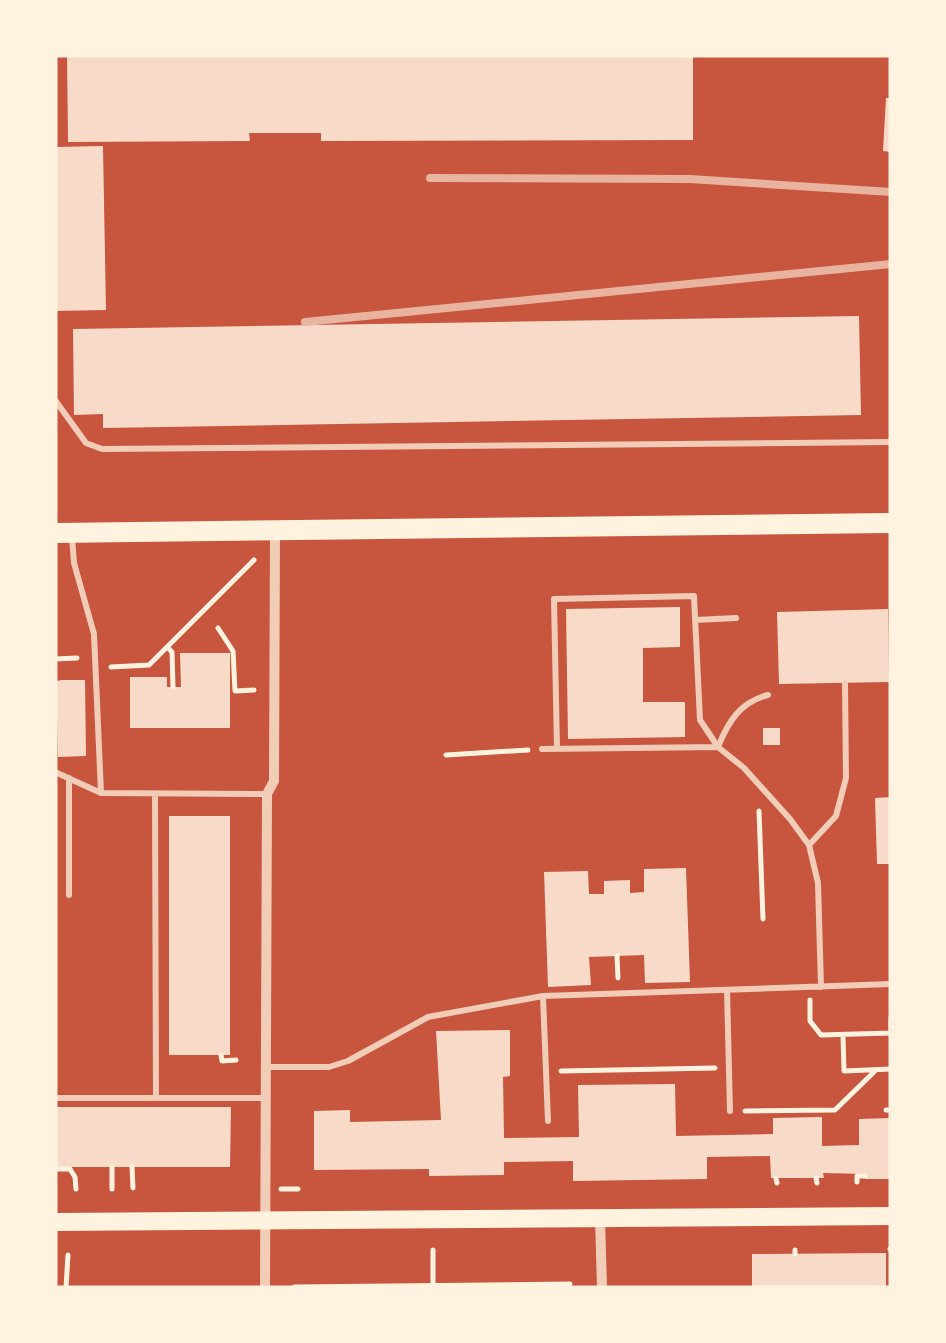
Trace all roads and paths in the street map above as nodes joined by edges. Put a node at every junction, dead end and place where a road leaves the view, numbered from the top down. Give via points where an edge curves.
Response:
1 (55, 400) edge
2 (891, 440) edge
3 (891, 523) edge
4 (275, 530) junction
5 (64, 533) edge
6 (254, 560) dead end
7 (736, 618) dead end
8 (695, 620) junction
9 (218, 628) dead end
10 (167, 647) junction
11 (64, 658) dead end
12 (55, 659) edge
13 (96, 668) junction
14 (845, 682) dead end
15 (173, 687) dead end
16 (254, 690) dead end
17 (768, 695) dead end
18 (718, 747) junction
19 (557, 749) junction
20 (542, 750) joint
21 (446, 755) dead end
22 (55, 772) edge
23 (69, 778) junction
24 (758, 784) junction
25 (100, 793) junction
26 (155, 794) junction
27 (267, 794) junction
28 (808, 845) junction
29 (69, 895) dead end
30 (763, 919) dead end
31 (891, 984) edge
32 (821, 987) junction
33 (727, 990) junction
34 (543, 996) junction
35 (891, 1018) edge
36 (810, 1021) dead end
37 (891, 1032) edge
38 (842, 1035) junction
39 (222, 1055) dead end
40 (236, 1060) dead end
41 (266, 1067) junction
42 (728, 1068) junction
43 (891, 1069) edge
44 (876, 1070) junction
45 (546, 1072) junction
46 (55, 1098) edge
47 (156, 1098) junction
48 (266, 1098) junction
49 (730, 1111) joint
50 (548, 1121) dead end
51 (112, 1167) dead end
52 (132, 1167) dead end
53 (56, 1168) edge
54 (865, 1176) dead end
55 (857, 1182) dead end
56 (76, 1188) dead end
57 (132, 1188) dead end
58 (112, 1189) dead end
59 (891, 1216) edge
60 (600, 1218) junction
61 (265, 1220) junction
62 (55, 1222) edge
63 (433, 1250) dead end
64 (68, 1255) dead end
65 (570, 1284) dead end
66 (434, 1286) edge
67 (294, 1287) edge
68 (411, 1287) edge
69 (454, 1287) edge
70 (66, 1288) edge
71 (265, 1288) edge
72 (602, 1288) edge

1 - 2 lane via 86,443 102,448
3 - 4 main road
4 - 5 main road
4 - 27 street via 274,781
5 - 13 lane via 94,634
6 - 10 path
7 - 8 lane
8 - 18 lane via 700,720
8 - 19 lane via 694,596 554,599
9 - 16 path via 234,651 235,691
10 - 13 path via 148,665
10 - 15 path
11 - 12 path
13 - 25 lane
14 - 28 lane via 846,778 836,816
17 - 18 lane via 729,719
18 - 19 lane
18 - 24 lane
19 - 20 lane
20 - 21 path
22 - 23 lane
23 - 25 lane
23 - 29 lane
24 - 28 lane
24 - 30 path
25 - 26 lane
26 - 27 lane
26 - 47 lane
27 - 41 street
28 - 32 lane via 818,883
31 - 32 lane
32 - 33 lane
33 - 34 lane
33 - 42 lane
34 - 41 lane via 428,1018 329,1066
34 - 45 lane
35 - 37 path
36 - 38 path via 821,1035
37 - 38 path
38 - 44 path via 844,1071
39 - 40 path via 222,1061
41 - 48 street
42 - 45 path
42 - 49 lane
43 - 44 path
44 - 49 path via 835,1110
45 - 50 lane
46 - 47 lane
47 - 48 lane
48 - 61 street
51 - 58 path
52 - 57 path
53 - 56 path via 67,1168
54 - 55 path
59 - 60 main road
60 - 61 main road
60 - 72 street
61 - 62 main road
61 - 71 street
63 - 66 path
64 - 70 path
65 - 69 path
66 - 68 path
66 - 69 path
67 - 68 path

